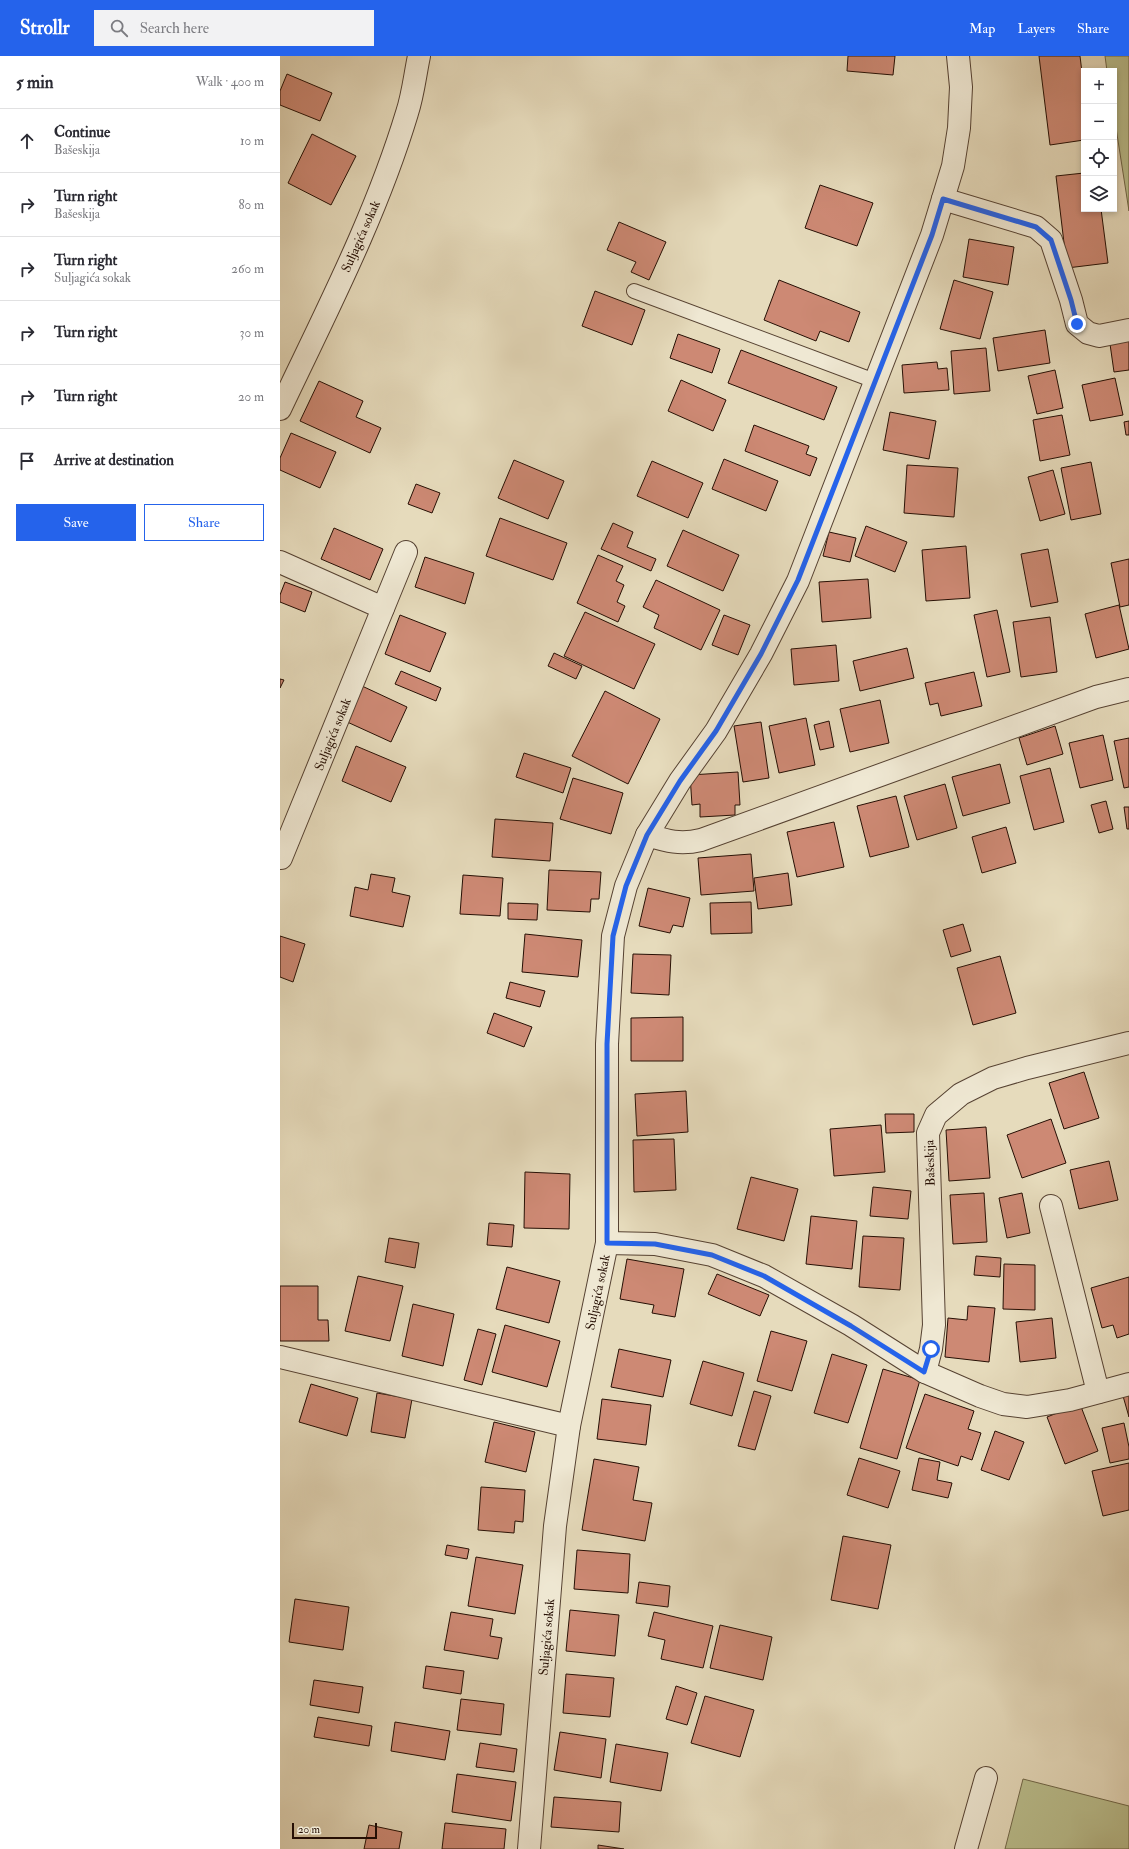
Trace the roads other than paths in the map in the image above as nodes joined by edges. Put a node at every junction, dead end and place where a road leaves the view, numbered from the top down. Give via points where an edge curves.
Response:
1 (419, 56) edge
2 (958, 56) edge
3 (943, 199) junction
4 (634, 291) dead end
5 (1129, 330) edge
6 (875, 381) junction
7 (280, 409) edge
8 (406, 552) dead end
9 (280, 562) edge
10 (383, 608) junction
11 (1129, 689) edge
12 (647, 835) junction
13 (280, 857) edge
14 (1129, 1043) edge
15 (1051, 1206) dead end
16 (607, 1243) junction
17 (280, 1357) edge
18 (924, 1372) junction
19 (1129, 1384) edge
20 (1098, 1392) junction
21 (569, 1426) junction
22 (986, 1778) dead end
23 (528, 1849) edge
24 (966, 1849) edge

1 - 7 street, Suljagića sokak via 408,111 378,196
2 - 3 street, Suljagića sokak via 961,87 959,128 953,166
3 - 5 street via 1036,227 1051,240 1077,324 1088,333 1099,336
3 - 6 street, Suljagića sokak via 932,235
4 - 6 lane
6 - 12 street, Suljagića sokak via 798,580 761,654 716,731 680,781
8 - 10 street, Suljagića sokak
9 - 10 street
10 - 13 street, Suljagića sokak
11 - 12 street via 1096,697 701,840 687,844 668,842
12 - 16 street, Suljagića sokak via 626,886 613,936 607,1044
14 - 18 street, Bašeskija via 993,1078 961,1094 936,1115 928,1133 934,1325 931,1349
15 - 20 street
16 - 18 street via 655,1244 712,1255 764,1276
16 - 21 street, Suljagića sokak
17 - 21 street
18 - 20 street via 1003,1404 1027,1407 1070,1400
19 - 20 street
21 - 23 street, Suljagića sokak via 555,1526
22 - 24 street

